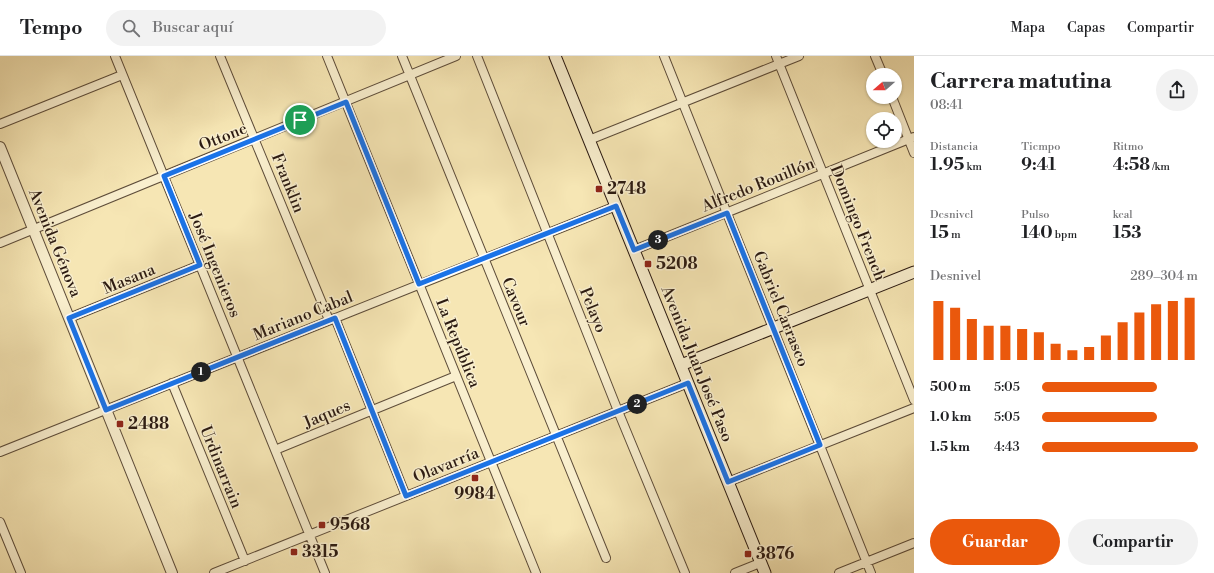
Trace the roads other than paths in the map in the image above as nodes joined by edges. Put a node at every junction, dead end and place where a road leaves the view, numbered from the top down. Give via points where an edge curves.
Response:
1 (115, 56) edge
2 (220, 56) edge
3 (327, 56) edge
4 (402, 56) edge
5 (456, 56) edge
6 (477, 56) edge
7 (555, 56) edge
8 (664, 56) edge
9 (799, 56) edge
10 (875, 56) edge
11 (778, 60) edge
12 (880, 68) edge
13 (122, 74) junction
14 (410, 75) junction
15 (346, 102) junction
16 (683, 102) junction
17 (895, 104) edge
18 (0, 124) edge
19 (911, 138) edge
20 (255, 139) junction
21 (589, 140) junction
22 (0, 147) edge
23 (914, 153) edge
24 (823, 174) junction
25 (164, 176) junction
26 (616, 206) junction
27 (727, 213) junction
28 (33, 230) junction
29 (548, 233) junction
30 (0, 243) edge
31 (634, 250) junction
32 (483, 259) junction
33 (200, 265) junction
34 (914, 272) edge
35 (419, 284) junction
36 (870, 290) junction
37 (69, 318) junction
38 (332, 319) junction
39 (773, 328) junction
40 (237, 357) junction
41 (681, 365) junction
42 (456, 376) junction
43 (688, 383) junction
44 (172, 384) junction
45 (914, 400) edge
46 (914, 408) edge
47 (106, 410) junction
48 (372, 410) junction
49 (618, 411) junction
50 (556, 436) junction
51 (820, 445) junction
52 (275, 450) junction
53 (0, 452) edge
54 (491, 462) junction
55 (728, 482) junction
56 (406, 496) junction
57 (0, 522) edge
58 (309, 535) junction
59 (914, 543) edge
60 (606, 558) dead end
61 (245, 561) junction
62 (866, 562) junction
63 (763, 568) edge
64 (21, 573) edge
65 (172, 573) edge
66 (214, 573) edge
67 (325, 573) edge
68 (536, 573) edge
69 (684, 573) edge
70 (735, 573) edge
71 (839, 573) edge
72 (871, 573) edge

1 - 13 street, José Ingenieros
2 - 20 street, Franklin
3 - 15 street, La República
4 - 14 street, Cavour
5 - 14 street, Ottone
6 - 29 street, Pelayo
7 - 21 main road, Avenida Juan José Paso
8 - 16 street, Gabriel Carrasco
9 - 11 street
10 - 12 street
11 - 16 street
11 - 24 street, Domingo French
13 - 18 street
13 - 25 street, José Ingenieros
14 - 15 street, Ottone
14 - 32 street, Cavour
15 - 20 street, Ottone
15 - 35 street, La República
16 - 21 street
16 - 27 street, Gabriel Carrasco
17 - 19 street
19 - 23 street
19 - 24 street, Alfredo Rouillón
20 - 25 street, Ottone
20 - 38 street, Franklin
21 - 26 main road, Avenida Juan José Paso
22 - 28 street, Avenida Génova
24 - 27 street, Alfredo Rouillón
24 - 36 street, Domingo French
25 - 28 street, Ottone
25 - 33 street, José Ingenieros
26 - 29 street, Mariano Cabal
26 - 31 main road, Avenida Juan José Paso
27 - 31 street, Alfredo Rouillón
27 - 39 street, Gabriel Carrasco
28 - 30 street, Ottone
28 - 37 street, Avenida Génova
29 - 32 street, Mariano Cabal
29 - 49 street, Pelayo
31 - 41 main road, Avenida Juan José Paso
32 - 35 street, Mariano Cabal
32 - 50 street, Cavour
33 - 37 street, Masana
33 - 40 street, José Ingenieros
34 - 36 main road
35 - 38 street, Mariano Cabal
35 - 42 street, La República
36 - 39 main road
36 - 45 street, Domingo French
37 - 47 street, Avenida Génova
38 - 40 street, Mariano Cabal
38 - 48 street, Franklin
39 - 41 main road
39 - 51 street, Gabriel Carrasco
40 - 44 street, Mariano Cabal
40 - 52 street, José Ingenieros
41 - 43 main road, Avenida Juan José Paso
42 - 48 street, Jaques
42 - 54 street, La República
43 - 49 street, Olavarría
43 - 55 main road, Avenida Juan José Paso
44 - 47 street, Mariano Cabal
44 - 61 street, Urdinarrain
46 - 51 street
47 - 53 street, Mariano Cabal
47 - 65 street, Avenida Génova
48 - 52 street, Jaques
48 - 56 street, Franklin
49 - 50 street, Olavarría
49 - 69 street, Pelayo
50 - 54 street, Olavarría
50 - 60 street, Cavour
51 - 55 street
51 - 62 street, Gabriel Carrasco
52 - 58 street, José Ingenieros
54 - 56 street, Olavarría
54 - 68 street, La República
55 - 63 main road, Avenida Juan José Paso
56 - 58 street, Olavarría
57 - 64 street
58 - 61 street, Olavarría
58 - 67 street, José Ingenieros
59 - 62 street
61 - 66 street, Olavarría
62 - 71 street
62 - 72 street, Gabriel Carrasco
63 - 70 street

